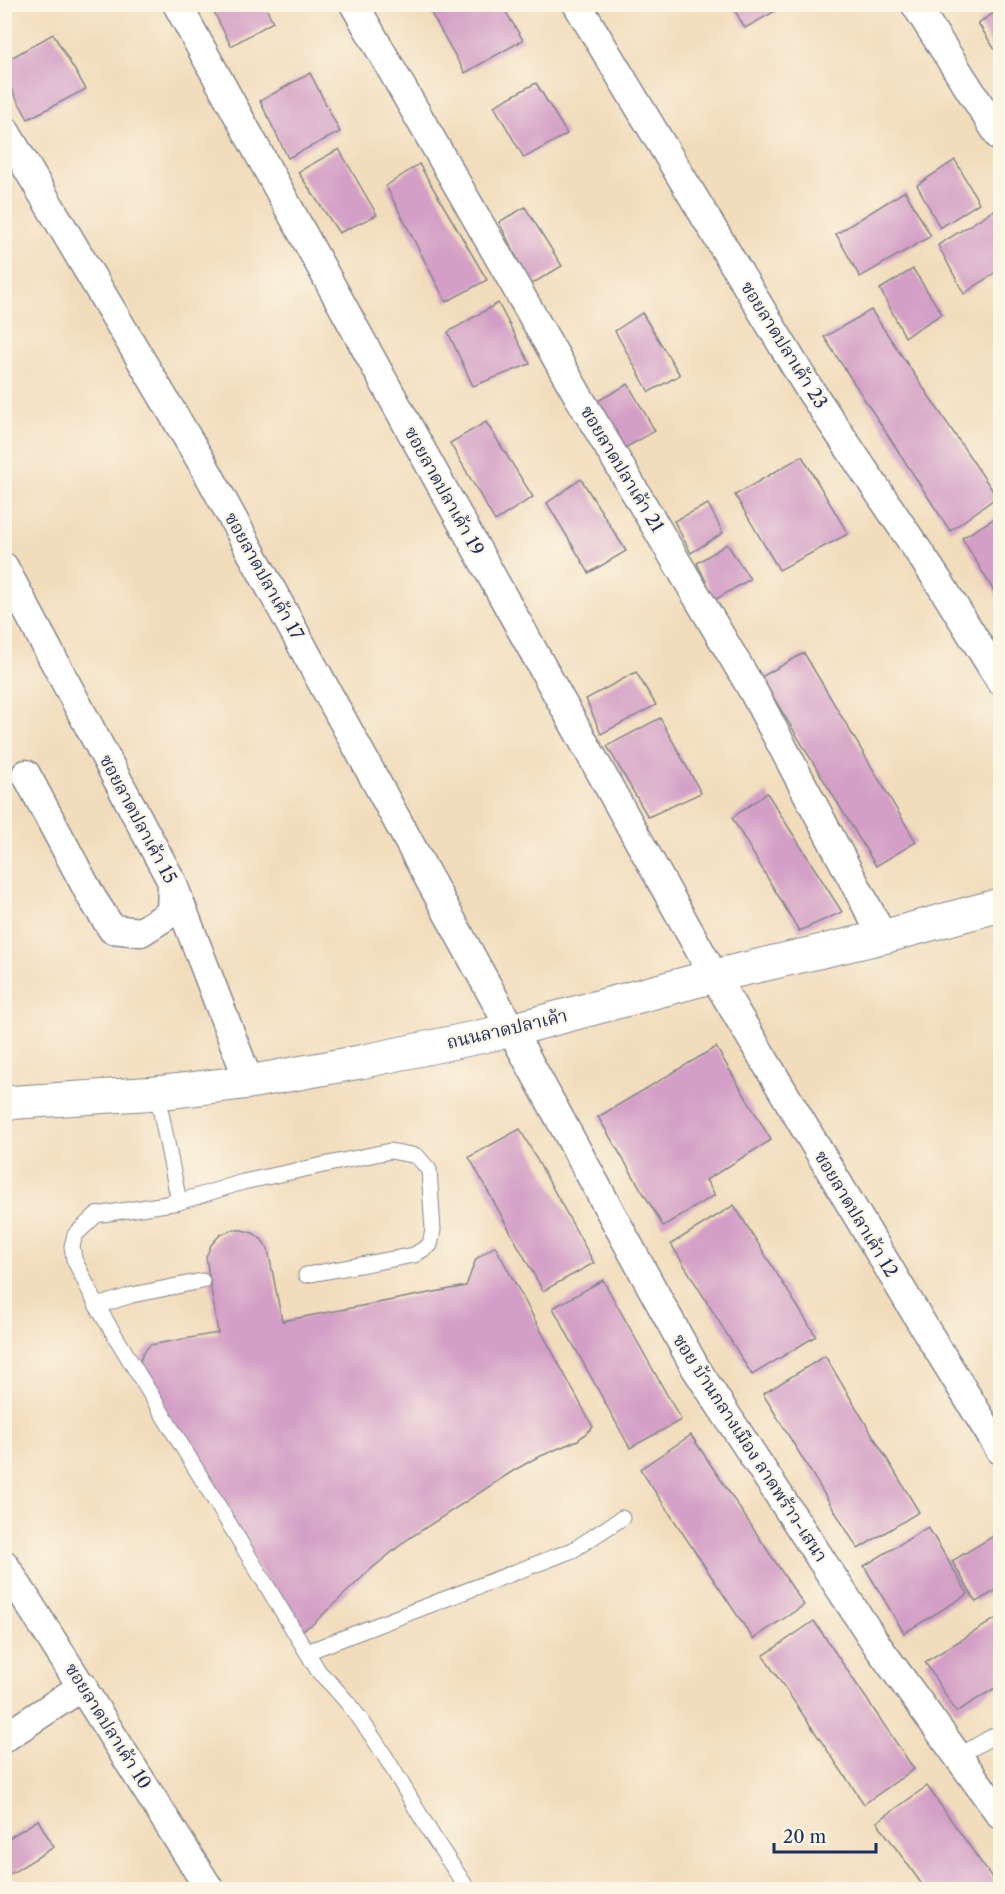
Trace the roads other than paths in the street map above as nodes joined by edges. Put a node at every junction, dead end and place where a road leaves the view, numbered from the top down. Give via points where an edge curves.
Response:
1 (177, 4) edge
2 (354, 4) edge
3 (577, 4) edge
4 (915, 4) edge
5 (4, 129) edge
6 (1000, 137) edge
7 (4, 567) edge
8 (1000, 680) edge
9 (26, 774) dead end
10 (172, 882) junction
11 (1000, 904) edge
12 (883, 937) junction
13 (714, 976) junction
14 (512, 1030) junction
15 (249, 1082) junction
16 (157, 1093) junction
17 (4, 1103) edge
18 (179, 1202) junction
19 (306, 1275) dead end
20 (202, 1281) dead end
21 (97, 1306) junction
22 (1000, 1450) edge
23 (622, 1518) dead end
24 (4, 1564) edge
25 (307, 1652) junction
26 (83, 1686) junction
27 (1000, 1732) edge
28 (4, 1738) edge
29 (957, 1757) junction
30 (1000, 1814) edge
31 (210, 1890) edge
32 (468, 1890) edge

1 - 13 street, ซอยลาดปลาเค้า 19
2 - 12 street, ซอยลาดปลาเค้า 21 via 580,399 752,689
3 - 8 street, ซอยลาดปลาเค้า 23 via 806,384
4 - 6 street
5 - 14 street, ซอยลาดปลาเค้า 17 via 204,466
7 - 10 street, ซอยลาดปลาเค้า 15
9 - 10 street via 112,929 141,932 171,913
10 - 15 street, ซอยลาดปลาเค้า 15
11 - 12 main road, ถนนลาดปลาเค้า
12 - 13 main road, ถนนลาดปลาเค้า
13 - 14 main road, ถนนลาดปลาเค้า
13 - 22 street, ซอยลาดปลาเค้า 12
14 - 15 main road, ถนนลาดปลาเค้า
14 - 29 street, ซอย บ้านกลางเมือง ลาดพร้าว-เสนา via 695,1367 879,1648
15 - 16 main road, ถนนลาดปลาเค้า
16 - 17 main road, ถนนลาดปลาเค้า
16 - 18 lane
18 - 19 lane via 243,1182 390,1150 417,1156 429,1170 433,1230 430,1245 414,1255
18 - 21 lane via 96,1215 75,1235 74,1259
20 - 21 lane
21 - 25 lane
23 - 25 lane via 573,1550
24 - 26 street, ซอยลาดปลาเค้า 10
25 - 32 lane via 319,1672 361,1718
26 - 28 street
26 - 31 street, ซอยลาดปลาเค้า 10
27 - 29 lane
29 - 30 street, ซอย บ้านกลางเมือง ลาดพร้าว-เสนา

